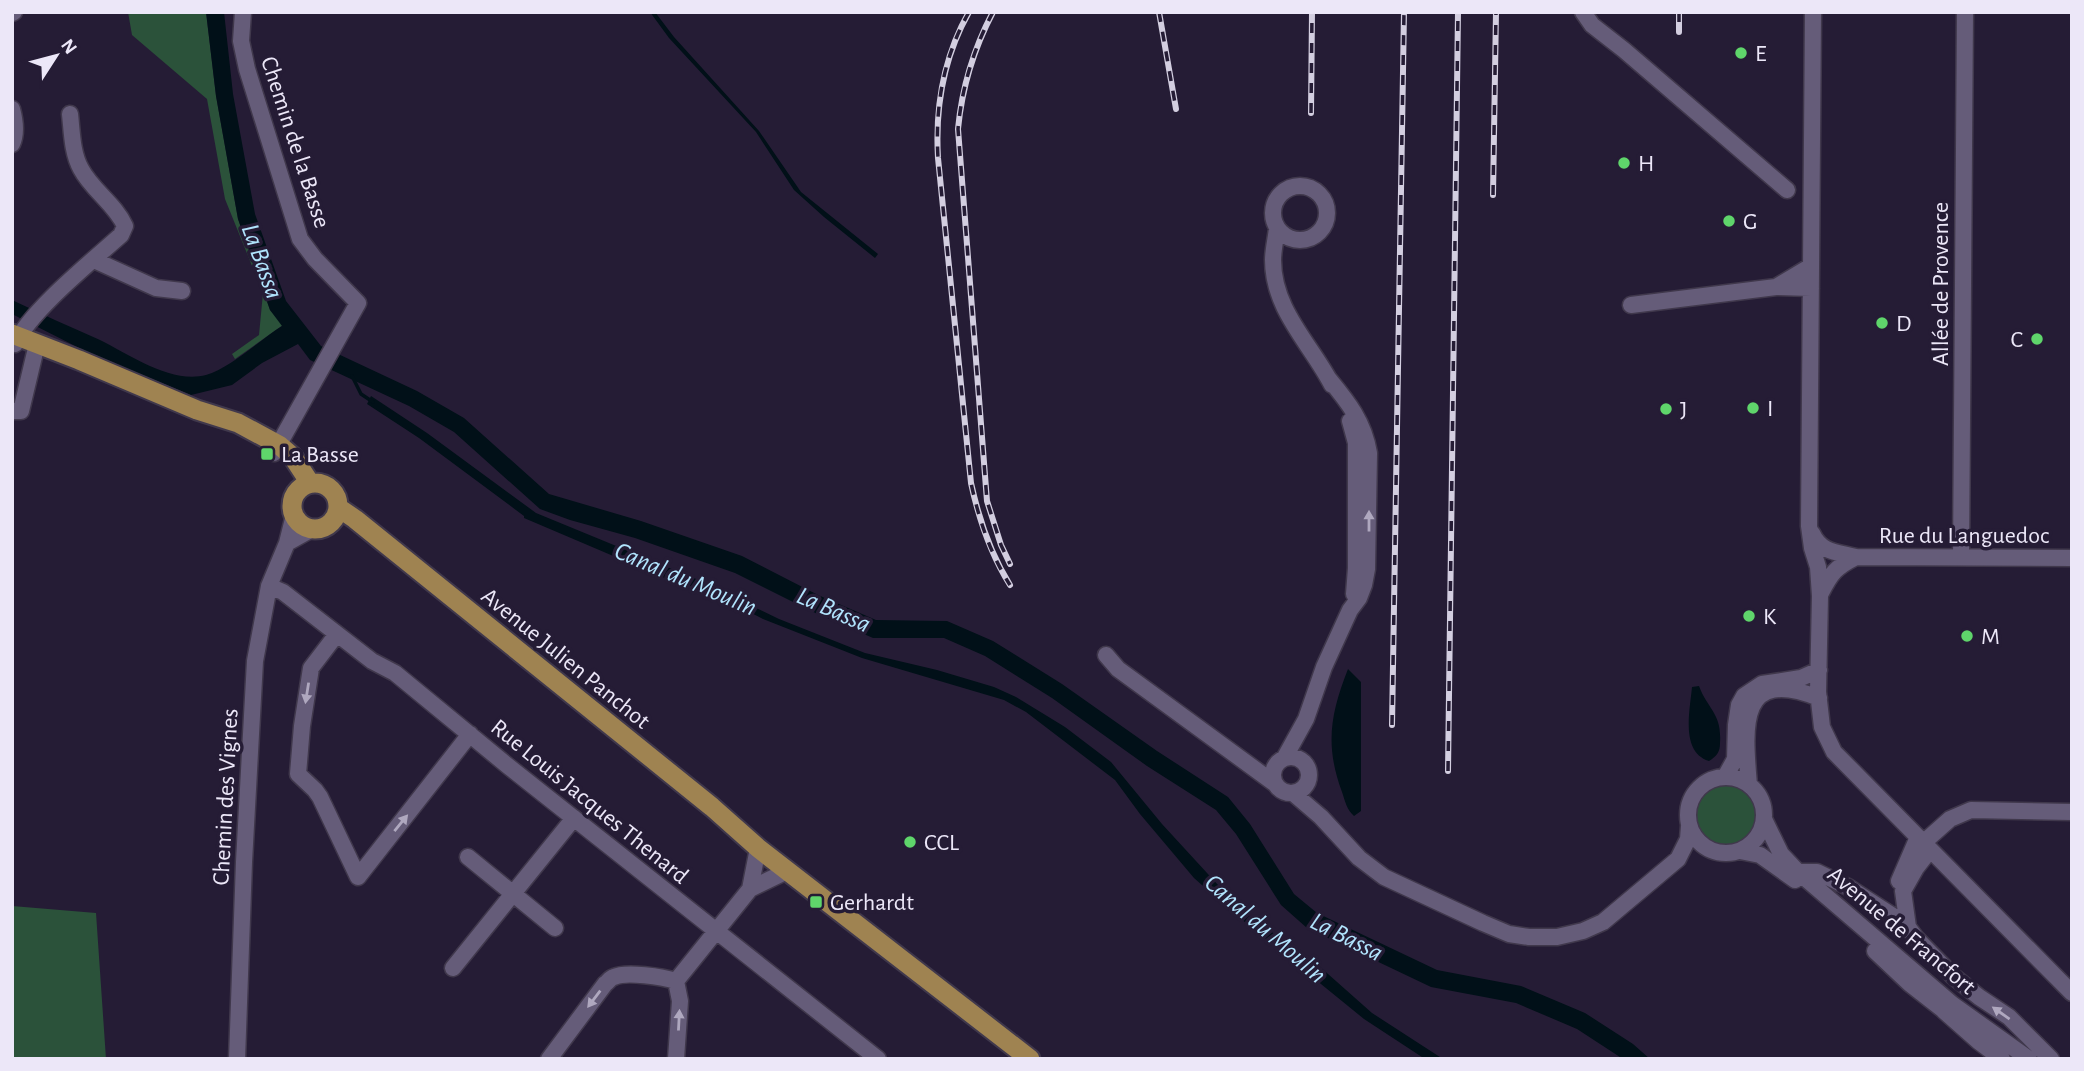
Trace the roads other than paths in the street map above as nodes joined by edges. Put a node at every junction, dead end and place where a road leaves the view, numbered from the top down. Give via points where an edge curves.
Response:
1 (243, 12) edge
2 (1583, 12) edge
3 (1813, 12) edge
4 (1965, 12) edge
5 (12, 109) edge
6 (70, 114) dead end
7 (12, 144) edge
8 (1787, 190) junction
9 (1812, 195) junction
10 (1811, 218) junction
11 (1277, 228) junction
12 (1299, 241) junction
13 (94, 260) junction
14 (1811, 266) junction
15 (1275, 278) junction
16 (1776, 287) junction
17 (1811, 288) junction
18 (181, 291) dead end
19 (1631, 305) dead end
20 (16, 338) edge
21 (36, 348) junction
22 (15, 414) edge
23 (277, 449) junction
24 (303, 488) junction
25 (336, 514) junction
26 (294, 515) junction
27 (1809, 526) junction
28 (312, 529) junction
29 (287, 543) junction
30 (1856, 557) junction
31 (1961, 557) junction
32 (2072, 558) edge
33 (269, 586) junction
34 (1820, 596) junction
35 (337, 634) junction
36 (1106, 655) dead end
37 (1819, 670) junction
38 (1819, 698) junction
39 (1306, 719) junction
40 (470, 734) junction
41 (1237, 758) junction
42 (1282, 759) junction
43 (1306, 764) junction
44 (1725, 777) junction
45 (1308, 781) junction
46 (1274, 783) junction
47 (1749, 785) junction
48 (1293, 793) junction
49 (712, 807) junction
50 (2072, 812) edge
51 (1321, 817) junction
52 (574, 818) junction
53 (1764, 820) junction
54 (1689, 826) junction
55 (1924, 843) junction
56 (758, 848) junction
57 (1712, 851) junction
58 (1740, 851) junction
59 (468, 857) dead end
60 (1678, 859) junction
61 (787, 871) junction
62 (1798, 872) junction
63 (750, 889) junction
64 (514, 894) junction
65 (844, 914) junction
66 (1902, 923) junction
67 (555, 928) dead end
68 (716, 931) junction
69 (453, 968) dead end
70 (676, 981) junction
71 (2072, 993) edge
72 (1934, 1003) junction
73 (1029, 1057) edge
74 (237, 1059) edge
75 (548, 1059) edge
76 (676, 1059) edge
77 (878, 1059) edge
78 (2002, 1059) edge
79 (2010, 1059) edge
80 (2029, 1059) edge
81 (2051, 1059) edge

1 - 23 street, Chemin de la Basse via 241,41 247,69 300,239 358,303
2 - 8 street via 1591,25
3 - 9 street
4 - 31 street, Allée de Provence
5 - 7 street
6 - 13 street via 80,168 125,226
8 - 9 street
8 - 10 street
9 - 10 street
10 - 14 street
11 - 12 street
11 - 12 street via 1274,205 1283,191 1301,186 1317,191 1328,211 1325,225 1314,237
11 - 15 street
12 - 15 street via 1289,249
13 - 18 street via 156,288
13 - 20 street
14 - 16 street
14 - 17 street
15 - 39 street via 1283,307 1360,422 1369,453 1364,585 1324,667
16 - 17 street
16 - 19 street
17 - 27 street
20 - 21 main road
21 - 22 street
21 - 23 main road via 79,360
23 - 24 main road via 294,484
24 - 25 main road via 317,482 331,488 336,494
24 - 26 main road via 292,504
25 - 28 main road via 324,527
25 - 49 main road, Avenue Julien Panchot via 389,547
26 - 28 main road
26 - 29 street, Chemin des Vignes
27 - 30 street, Rue du Languedoc via 1823,549
27 - 34 street
28 - 29 street
29 - 33 street, Chemin des Vignes
30 - 31 street, Rue du Languedoc
30 - 34 street, Rue du Languedoc via 1839,565
31 - 32 street, Rue du Languedoc
33 - 35 street, Rue Louis Jacques Thenard
33 - 74 street, Chemin des Vignes via 254,661
34 - 37 street
35 - 40 street, Rue Louis Jacques Thenard via 395,673
35 -> 40 street via 311,668 298,774 320,797 358,877
36 - 41 street via 1118,669
37 - 38 street
37 - 44 street via 1762,684 1744,696 1736,725 1735,759
38 - 47 street via 1799,690 1770,689 1753,702 1746,756
38 - 55 street via 1822,727 1834,752
39 - 42 street
39 - 43 street
40 - 52 street, Rue Louis Jacques Thenard
41 - 42 street
41 - 46 street
42 - 43 street via 1296,757
42 - 46 street via 1272,771
43 - 45 street
44 - 47 street
44 - 54 street via 1696,792 1689,808
45 - 48 street
45 - 51 street
46 - 48 street
47 - 53 street via 1761,800
48 - 51 street
49 - 56 main road, Avenue Julien Panchot
49 - 65 main road, Avenue Julien Panchot via 797,868
50 - 55 street via 1971,810 1950,819
51 - 60 street via 1343,843 1384,877 1509,934 1529,937 1583,931 1602,922
52 - 64 street
52 - 68 street, Rue Louis Jacques Thenard
53 - 58 street via 1757,839
53 - 62 street, Avenue de Francfort via 1781,854
54 - 57 street
54 - 60 street
55 - 66 street via 1902,871 1895,894
55 - 71 street
56 - 61 main road, Avenue Julien Panchot
56 - 63 street
57 - 58 street
57 - 60 street
58 - 72 street, Avenue de Francfort via 1760,855 1802,885
59 - 64 street
61 - 63 street
61 - 65 main road, Avenue Julien Panchot
62 - 66 street via 1817,872 1848,887
62 - 80 street, Avenue de Francfort via 1952,1003
63 - 68 street
64 - 67 street
64 - 69 street
65 - 73 main road, Avenue Julien Panchot
81 -> 66 street via 2009,1017 1954,976
68 - 70 street
68 - 77 street, Rue Louis Jacques Thenard
70 -> 75 street via 614,977
76 -> 70 street via 680,1001
72 - 78 street
72 - 79 street, Avenue de Francfort

